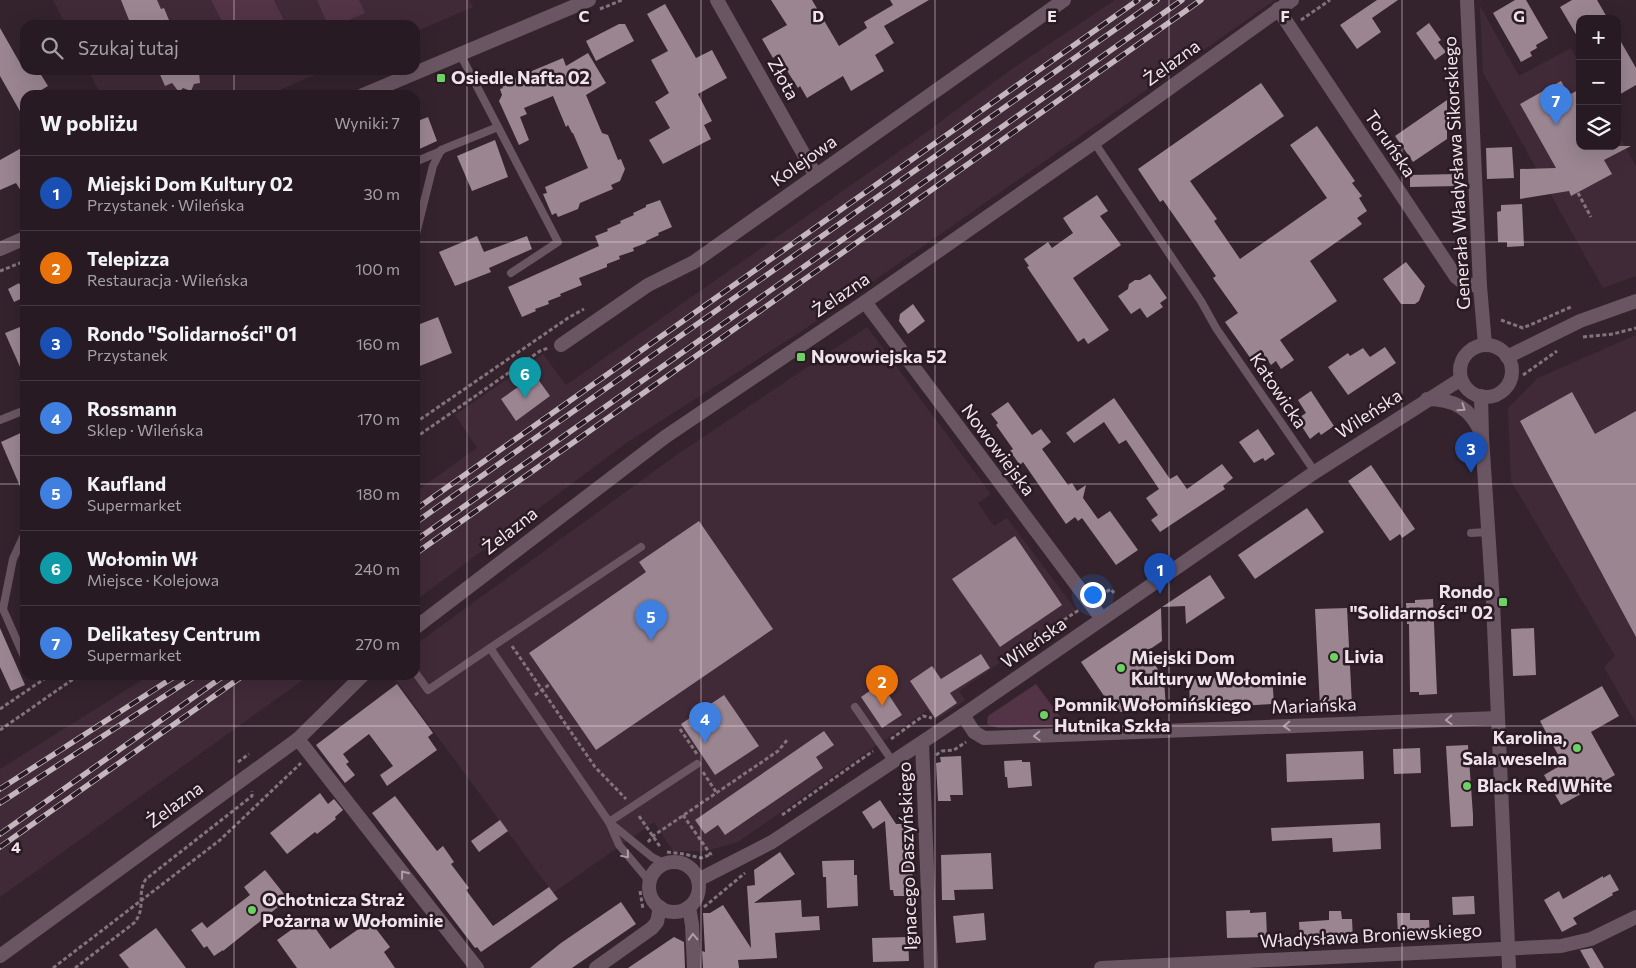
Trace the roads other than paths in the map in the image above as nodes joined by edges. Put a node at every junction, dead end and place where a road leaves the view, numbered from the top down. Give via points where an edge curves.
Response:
1 (590, 0) edge
2 (717, 0) edge
3 (1064, 0) edge
4 (1292, 0) edge
5 (1467, 0) edge
6 (1278, 9) junction
7 (460, 54) junction
8 (420, 71) edge
9 (410, 75) edge
10 (375, 90) edge
11 (498, 127) junction
12 (1094, 142) junction
13 (441, 150) junction
14 (420, 160) edge
15 (816, 176) junction
16 (420, 218) edge
17 (20, 240) edge
18 (0, 249) edge
19 (511, 273) dead end
20 (1480, 286) junction
21 (1636, 301) edge
22 (865, 302) junction
23 (561, 345) road end
24 (1485, 345) junction
25 (1507, 357) junction
26 (1461, 379) junction
27 (1481, 396) junction
28 (1427, 399) junction
29 (20, 413) edge
30 (0, 420) edge
31 (1482, 437) junction
32 (1314, 472) junction
33 (1488, 532) junction
34 (1471, 533) dead end
35 (20, 544) edge
36 (641, 547) dead end
37 (1102, 619) junction
38 (420, 624) edge
39 (20, 647) edge
40 (490, 648) junction
41 (420, 679) edge
42 (358, 680) edge
43 (855, 707) dead end
44 (963, 715) junction
45 (1498, 718) junction
46 (298, 739) junction
47 (922, 743) junction
48 (699, 762) road end
49 (892, 762) junction
50 (609, 822) junction
51 (665, 864) junction
52 (698, 880) junction
53 (650, 884) junction
54 (660, 907) junction
55 (689, 907) junction
56 (1636, 917) edge
57 (1508, 948) junction
58 (0, 956) edge
59 (477, 968) edge
60 (596, 968) edge
61 (694, 968) edge
62 (931, 968) edge
63 (1101, 968) edge
64 (1509, 968) edge

1 - 7 street
2 - 15 street, Złota
3 - 15 street, Kolejowa
4 - 6 street, Żelazna
5 - 20 street, Generała Władysława Sikorskiego
6 - 12 street, Żelazna
6 - 20 street, Toruńska via 1444,259 1460,280
7 - 8 street
7 - 11 lane
9 - 10 street
11 - 13 lane
11 - 19 lane via 558,242
12 - 22 street, Żelazna
12 - 32 lane, Katowicka
13 - 14 lane
13 - 16 lane via 433,166
15 - 23 street, Kolejowa via 694,262 648,285
17 - 18 street
20 - 24 street, Generała Władysława Sikorskiego
21 - 25 street via 1580,321
22 - 37 street, Nowowiejska
22 - 38 street, Żelazna via 665,437
24 - 25 street via 1498,348
24 - 26 street via 1466,354 1461,362
25 - 27 street via 1511,374 1507,385 1498,393
26 - 27 street via 1472,393
26 - 28 street, Wileńska
27 - 31 street
28 -> 31 street via 1442,399 1468,412
28 - 32 street, Wileńska
29 - 30 lane
31 - 33 street
32 - 37 street, Wileńska
33 - 34 lane
33 - 45 street
35 - 39 lane via 13,559 4,610
36 - 40 lane
37 - 44 street, Wileńska
40 - 41 lane via 428,690
40 - 50 lane
42 - 46 street, Żelazna
43 - 49 lane
45 -> 44 street, Mariańska via 984,738 974,732
44 - 47 street, Wileńska
45 - 57 street
46 - 58 street, Żelazna
59 -> 46 street
47 - 49 street, Wileńska
47 - 62 street, Ignacego Daszyńskiego
48 - 50 lane
49 - 52 street, Wileńska via 772,842
50 - 51 lane
50 -> 53 lane via 619,845
51 - 52 street via 685,865
51 - 53 street via 655,872
52 - 55 street via 698,893
53 - 54 street via 652,897
54 - 55 street via 671,912
54 - 60 street via 657,922 652,928
61 -> 55 street
56 - 57 street, Władysława Broniewskiego via 1576,944
57 - 63 street, Władysława Broniewskiego
57 - 64 street

